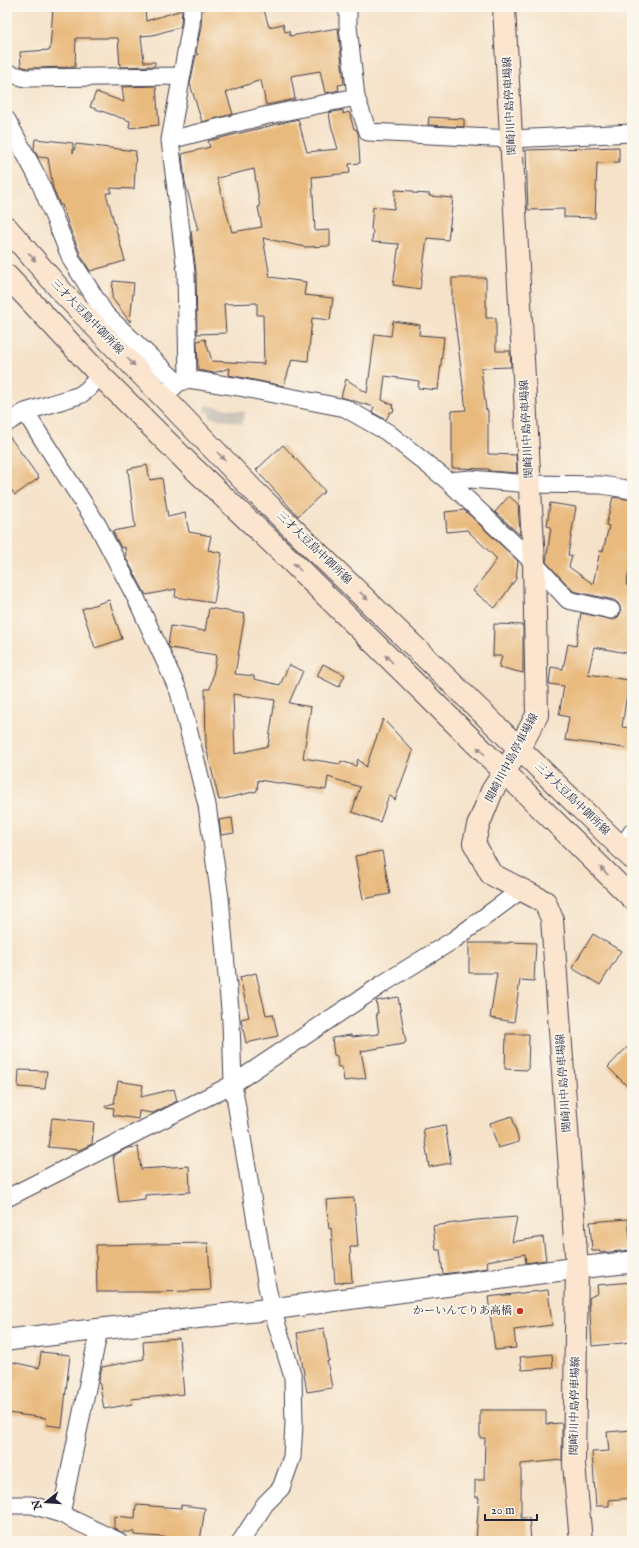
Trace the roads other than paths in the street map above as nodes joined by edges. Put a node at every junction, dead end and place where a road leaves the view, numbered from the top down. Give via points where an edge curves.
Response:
1 (192, 7) edge
2 (348, 7) edge
3 (504, 7) edge
4 (7, 73) edge
5 (181, 76) junction
6 (356, 97) junction
7 (7, 120) edge
8 (632, 133) edge
9 (512, 139) junction
10 (170, 140) junction
11 (7, 228) edge
12 (7, 276) edge
13 (100, 375) junction
14 (177, 386) junction
15 (25, 412) junction
16 (7, 423) edge
17 (448, 481) junction
18 (530, 484) junction
19 (632, 490) edge
20 (534, 563) junction
21 (611, 610) dead end
22 (519, 749) junction
23 (504, 774) junction
24 (629, 846) edge
25 (521, 890) junction
26 (632, 898) edge
27 (232, 1084) junction
28 (7, 1198) edge
29 (632, 1262) edge
30 (577, 1268) junction
31 (272, 1309) junction
32 (99, 1330) junction
33 (7, 1340) edge
34 (13, 1505) dead end
35 (61, 1514) junction
36 (118, 1541) edge
37 (241, 1541) edge
38 (581, 1541) edge

1 - 5 street
2 - 6 street
3 - 9 main road, 関崎川中島停車場線
4 - 5 street via 26,78
5 - 10 street
6 - 9 street via 368,132
6 - 10 street via 264,116
7 - 14 street via 38,178 72,261 106,315
8 - 9 street
9 - 18 main road, 関崎川中島停車場線
10 - 14 street via 186,272
11 -> 14 main road, 三才大豆島中御所線 via 64,294
12 - 13 main road
13 - 15 street via 80,394
23 -> 13 main road
14 - 17 street via 239,387 345,408 387,432
14 -> 22 main road, 三才大豆島中御所線 via 252,489
15 - 16 street
15 - 27 street via 97,524 136,598 179,692 207,805 222,921 231,1021
17 - 18 street via 472,479
17 - 20 street
18 - 19 street via 602,484
18 - 20 main road, 関崎川中島停車場線
20 - 21 street via 568,600
20 - 22 main road, 関崎川中島停車場線 via 537,715
22 - 23 main road, 関崎川中島停車場線
22 - 24 main road, 三才大豆島中御所線
23 - 25 main road, 関崎川中島停車場線 via 492,791 474,843 491,874
26 -> 23 main road
25 - 27 street via 455,939
25 - 30 main road, 関崎川中島停車場線 via 545,902 552,918
27 - 28 street
27 - 31 street
29 - 30 street
30 - 31 street
30 - 38 main road, 関崎川中島停車場線 via 574,1464
31 - 32 street
31 - 37 street via 293,1377 292,1457 281,1488 265,1504
32 - 33 street
32 - 35 street
34 - 35 street via 32,1505
35 - 36 street

